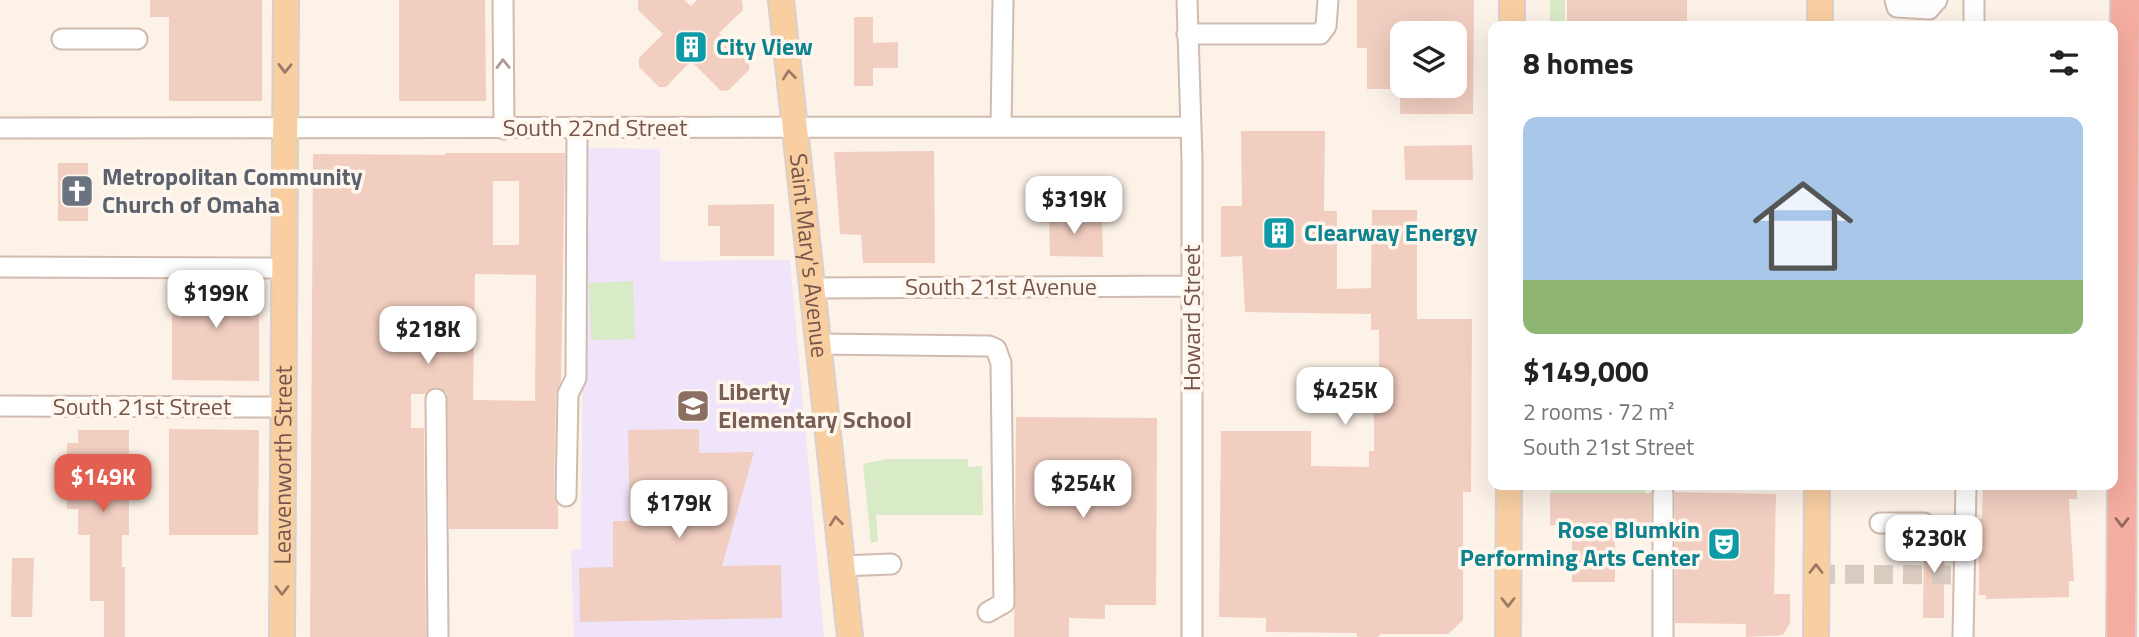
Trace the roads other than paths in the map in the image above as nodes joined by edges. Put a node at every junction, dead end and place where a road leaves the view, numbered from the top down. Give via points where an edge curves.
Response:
1 (285, 0) edge
2 (503, 0) edge
3 (781, 0) edge
4 (1003, 0) edge
5 (1187, 0) edge
6 (1328, 0) edge
7 (1512, 0) edge
8 (1820, 0) edge
9 (1895, 0) edge
10 (1937, 0) edge
11 (1975, 0) edge
12 (2125, 0) edge
13 (1512, 21) edge
14 (1820, 21) edge
15 (1974, 21) edge
16 (1187, 34) junction
17 (62, 39) dead end
18 (137, 39) dead end
19 (2118, 100) edge
20 (1001, 127) junction
21 (1190, 127) junction
22 (0, 128) edge
23 (577, 128) junction
24 (794, 128) junction
25 (284, 129) junction
26 (504, 129) junction
27 (2118, 160) edge
28 (2118, 206) edge
29 (0, 267) edge
30 (284, 268) junction
31 (1192, 286) junction
32 (811, 288) junction
33 (817, 344) junction
34 (436, 399) dead end
35 (0, 406) edge
36 (283, 407) junction
37 (1509, 490) edge
38 (1817, 490) edge
39 (1966, 490) edge
40 (1663, 494) dead end
41 (566, 496) dead end
42 (1880, 523) dead end
43 (1924, 523) dead end
44 (891, 564) dead end
45 (842, 566) junction
46 (988, 612) dead end
47 (282, 637) edge
48 (438, 637) edge
49 (850, 637) edge
50 (1192, 637) edge
51 (1508, 637) edge
52 (1663, 637) edge
53 (1816, 637) edge
54 (1963, 637) edge
55 (2121, 637) edge

1 -> 25 main road, Leavenworth Street
26 -> 2 street
24 -> 3 main road, Saint Mary's Avenue
4 - 20 street
5 - 16 street, Howard Street
6 - 16 street via 1326,26 1320,34
7 - 13 main road
8 - 14 main road
9 - 10 street via 1897,7 1929,9
11 - 15 street
12 - 19 highway
16 - 21 street, Howard Street
17 - 18 street
19 - 27 highway
20 - 21 street, South 22nd Street
20 - 24 street, South 22nd Street
21 - 31 street, Howard Street
22 - 25 street, South 22nd Street
23 - 24 street, South 22nd Street
23 - 26 street, South 22nd Street
23 - 41 street via 576,378 568,394
24 - 32 main road, Saint Mary's Avenue
25 - 26 street, South 22nd Street
25 - 30 main road, Leavenworth Street
27 - 28 highway
28 -> 55 highway
29 - 30 street
30 - 36 main road, Leavenworth Street
31 - 32 street, South 21st Avenue
31 - 50 street, Howard Street
32 - 33 main road, Saint Mary's Avenue
45 -> 33 main road, Saint Mary's Avenue
33 - 46 street via 996,349 1005,487 1004,603
34 - 48 street
35 - 36 street, South 21st Street
36 -> 47 main road, Leavenworth Street
37 -> 51 main road
53 -> 38 main road
39 - 54 street
40 - 52 street
42 - 43 street
44 - 45 street
45 - 49 main road, Saint Mary's Avenue

